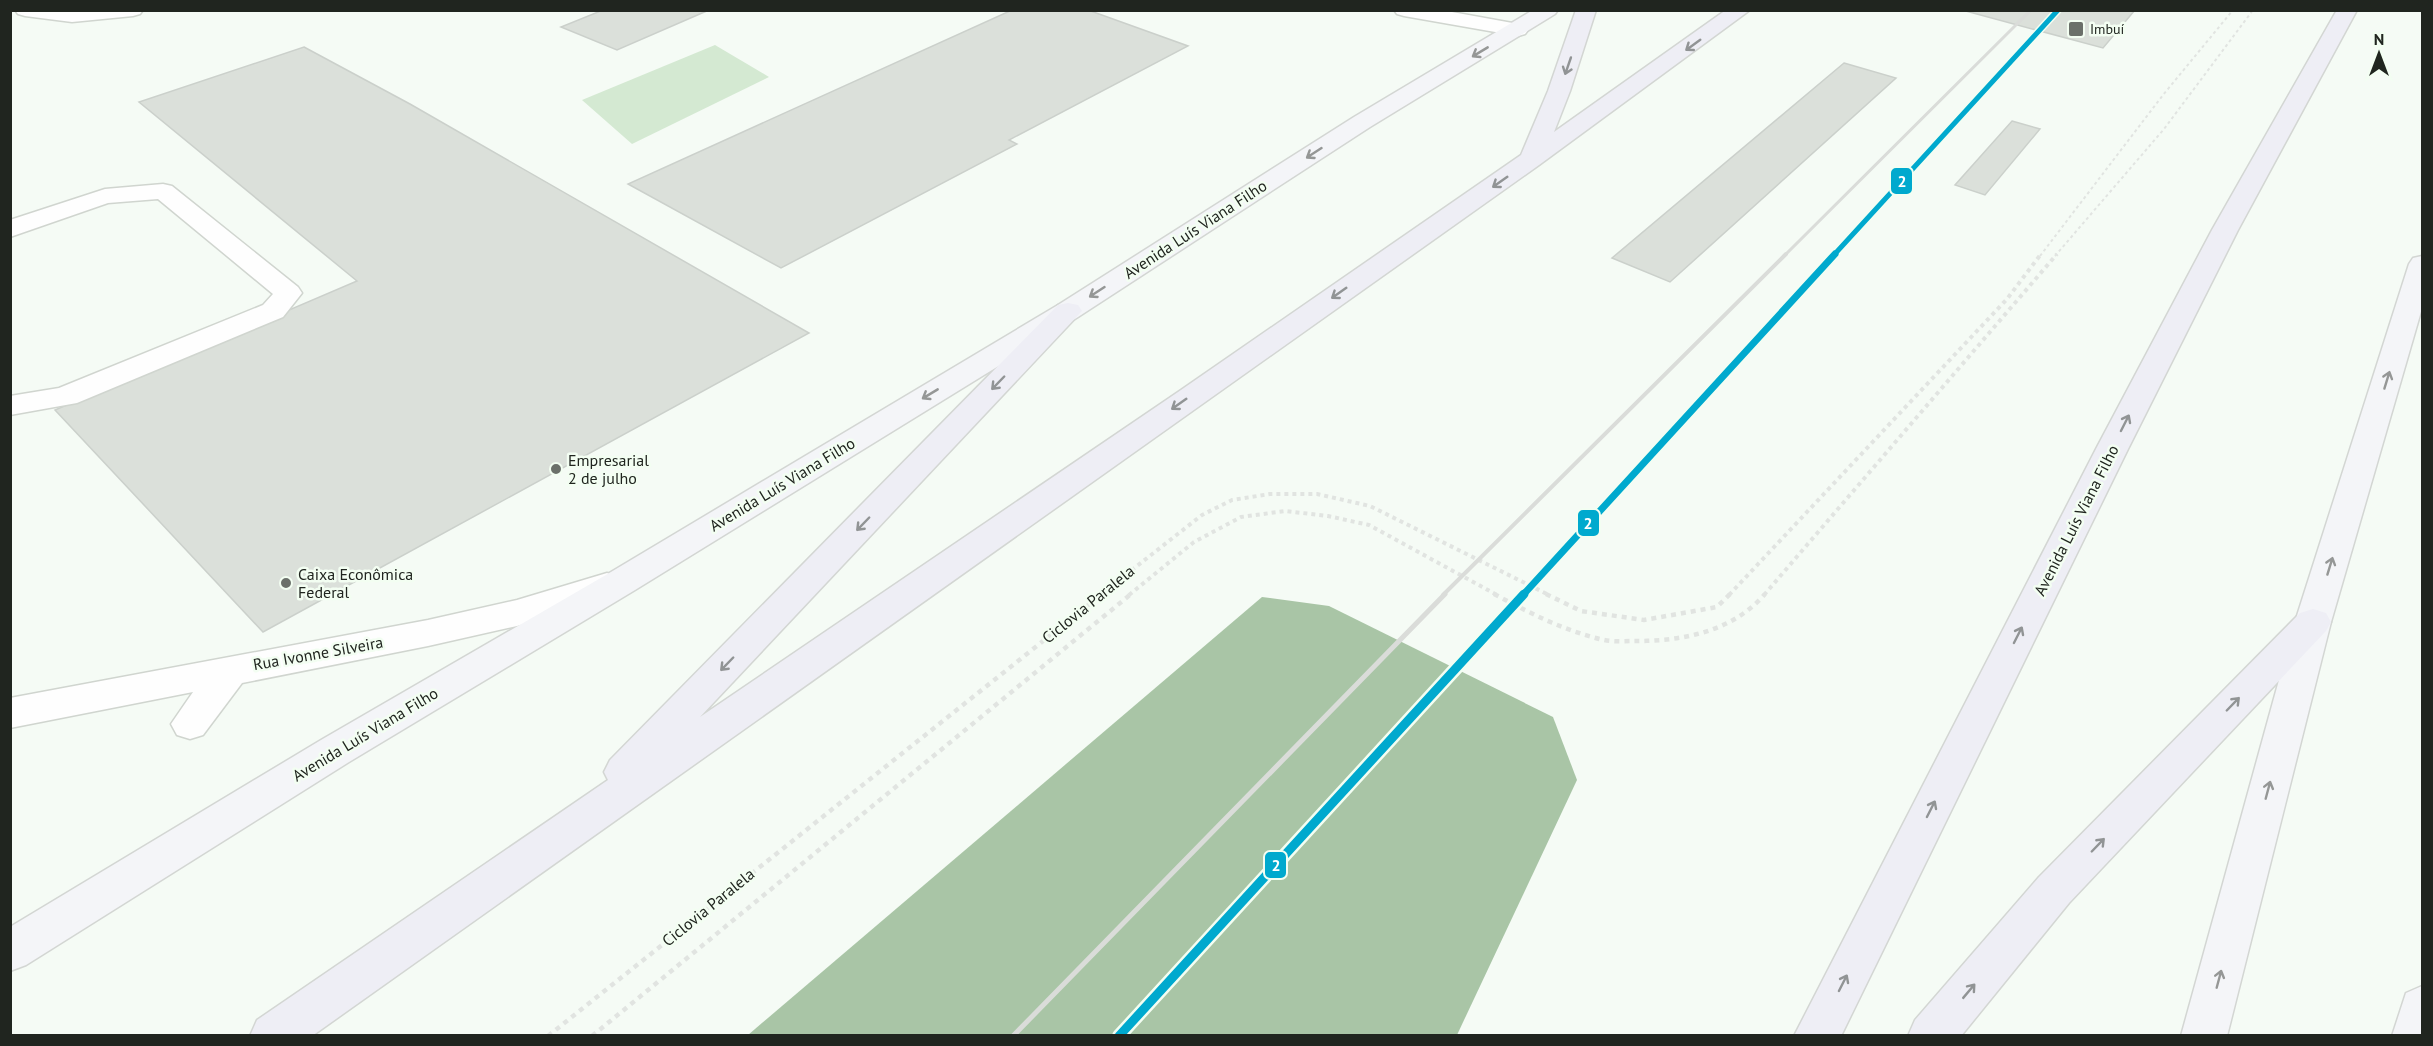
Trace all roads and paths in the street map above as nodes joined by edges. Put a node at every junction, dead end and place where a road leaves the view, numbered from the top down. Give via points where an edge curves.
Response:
1 (25, 10) edge
2 (134, 10) edge
3 (1404, 10) edge
4 (1548, 10) edge
5 (1586, 10) edge
6 (1740, 10) edge
7 (2233, 10) edge
8 (2253, 10) edge
9 (2348, 10) edge
10 (1518, 30) junction
11 (1531, 160) junction
12 (10, 229) edge
13 (2422, 264) edge
14 (1068, 311) junction
15 (10, 406) edge
16 (623, 581) junction
17 (2313, 622) junction
18 (232, 669) junction
19 (10, 712) edge
20 (190, 724) dead end
21 (574, 823) junction
22 (10, 951) edge
23 (2422, 1008) edge
24 (273, 1035) edge
25 (548, 1035) edge
26 (592, 1035) edge
27 (1817, 1035) edge
28 (1931, 1035) edge
29 (2204, 1035) edge
30 (2415, 1035) edge

1 - 2 street via 72,16
3 - 10 street
4 - 10 main road, Avenida Luís Viana Filho
5 -> 11 highway
6 -> 11 highway
7 - 25 path, Ciclovia Paralela via 2007,299 1717,607 1644,620 1581,611 1370,506 1317,494 1270,494 1232,500 1175,535
8 - 26 path via 2164,129 1753,608 1710,632 1665,640 1607,640 1539,618 1369,525 1285,511 1241,517 1194,542
27 -> 9 highway, Avenida Luís Viana Filho via 2225,230
10 -> 14 main road, Avenida Luís Viana Filho via 1362,122
11 -> 21 highway
12 - 15 street via 105,196 163,191 288,293 273,311 66,396
17 -> 13 main road
14 -> 16 main road, Avenida Luís Viana Filho
14 -> 21 highway
16 - 18 street, Rua Ivonne Silveira via 517,613
16 - 22 main road, Avenida Luís Viana Filho via 335,751
28 -> 17 highway via 2054,890
29 -> 17 main road
18 - 19 street, Rua Ivonne Silveira
18 - 20 street
21 - 24 highway
23 - 30 main road

